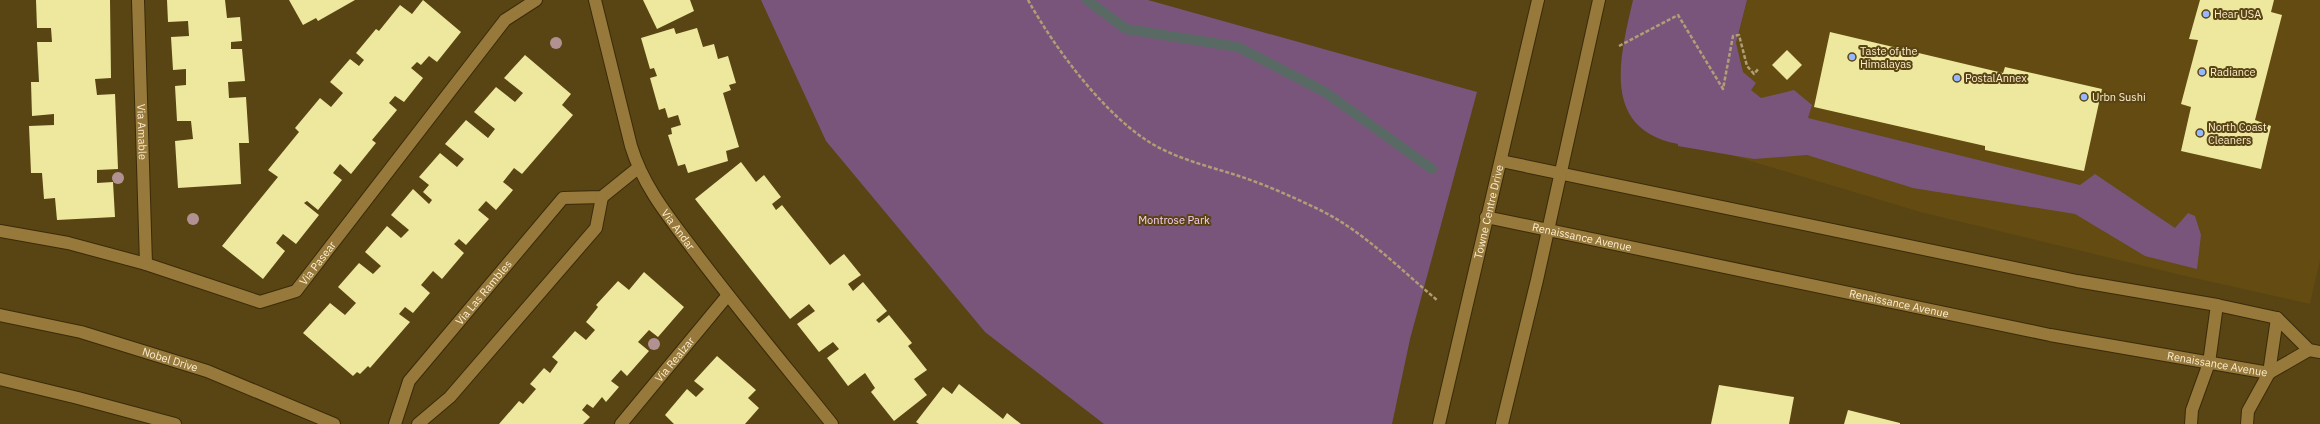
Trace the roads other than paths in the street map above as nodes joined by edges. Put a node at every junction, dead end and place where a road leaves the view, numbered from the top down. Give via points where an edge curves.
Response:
1 (138, 0) edge
2 (536, 0) edge
3 (594, 0) edge
4 (1538, 0) edge
5 (1599, 0) edge
6 (1501, 160) junction
7 (638, 168) junction
8 (1560, 174) junction
9 (602, 197) junction
10 (1486, 217) junction
11 (1547, 229) junction
12 (0, 231) edge
13 (146, 264) junction
14 (728, 295) junction
15 (2217, 305) junction
16 (0, 315) edge
17 (2277, 318) junction
18 (2315, 351) edge
19 (2209, 363) junction
20 (2269, 373) junction
21 (0, 380) edge
22 (175, 424) edge
23 (334, 424) edge
24 (395, 424) edge
25 (418, 424) edge
26 (621, 424) edge
27 (832, 424) edge
28 (1439, 424) edge
29 (1502, 424) edge
30 (2191, 424) edge
31 (2247, 424) edge

1 - 13 street, Via Amable
2 - 13 street, Via Pasear via 505,20 296,291 260,302
3 - 7 street, Via Andar
4 - 6 street, Towne Centre Drive
5 - 8 street
6 - 8 street
6 - 10 street, Towne Centre Drive
7 - 9 street
7 - 14 street, Via Andar via 650,192
8 - 11 street
8 - 15 street via 2077,281
9 - 24 street, Via Las Rambles via 563,198 409,381
9 - 25 street via 596,228 450,396
10 - 11 street, Renaissance Avenue
10 - 28 street, Towne Centre Drive
11 - 19 street, Renaissance Avenue via 2050,335
11 - 29 street
12 - 13 street, Via Pasear via 68,244
14 - 26 street, Via Realzar
14 - 27 street, Via Andar
15 - 17 street
15 - 19 street
16 - 23 street, Nobel Drive via 81,332 207,371
17 - 18 street, Renaissance Avenue
17 - 20 street
18 - 20 street, Renaissance Avenue
19 - 20 street, Renaissance Avenue
19 - 30 street via 2192,410
20 - 31 street via 2248,411
21 - 22 street

